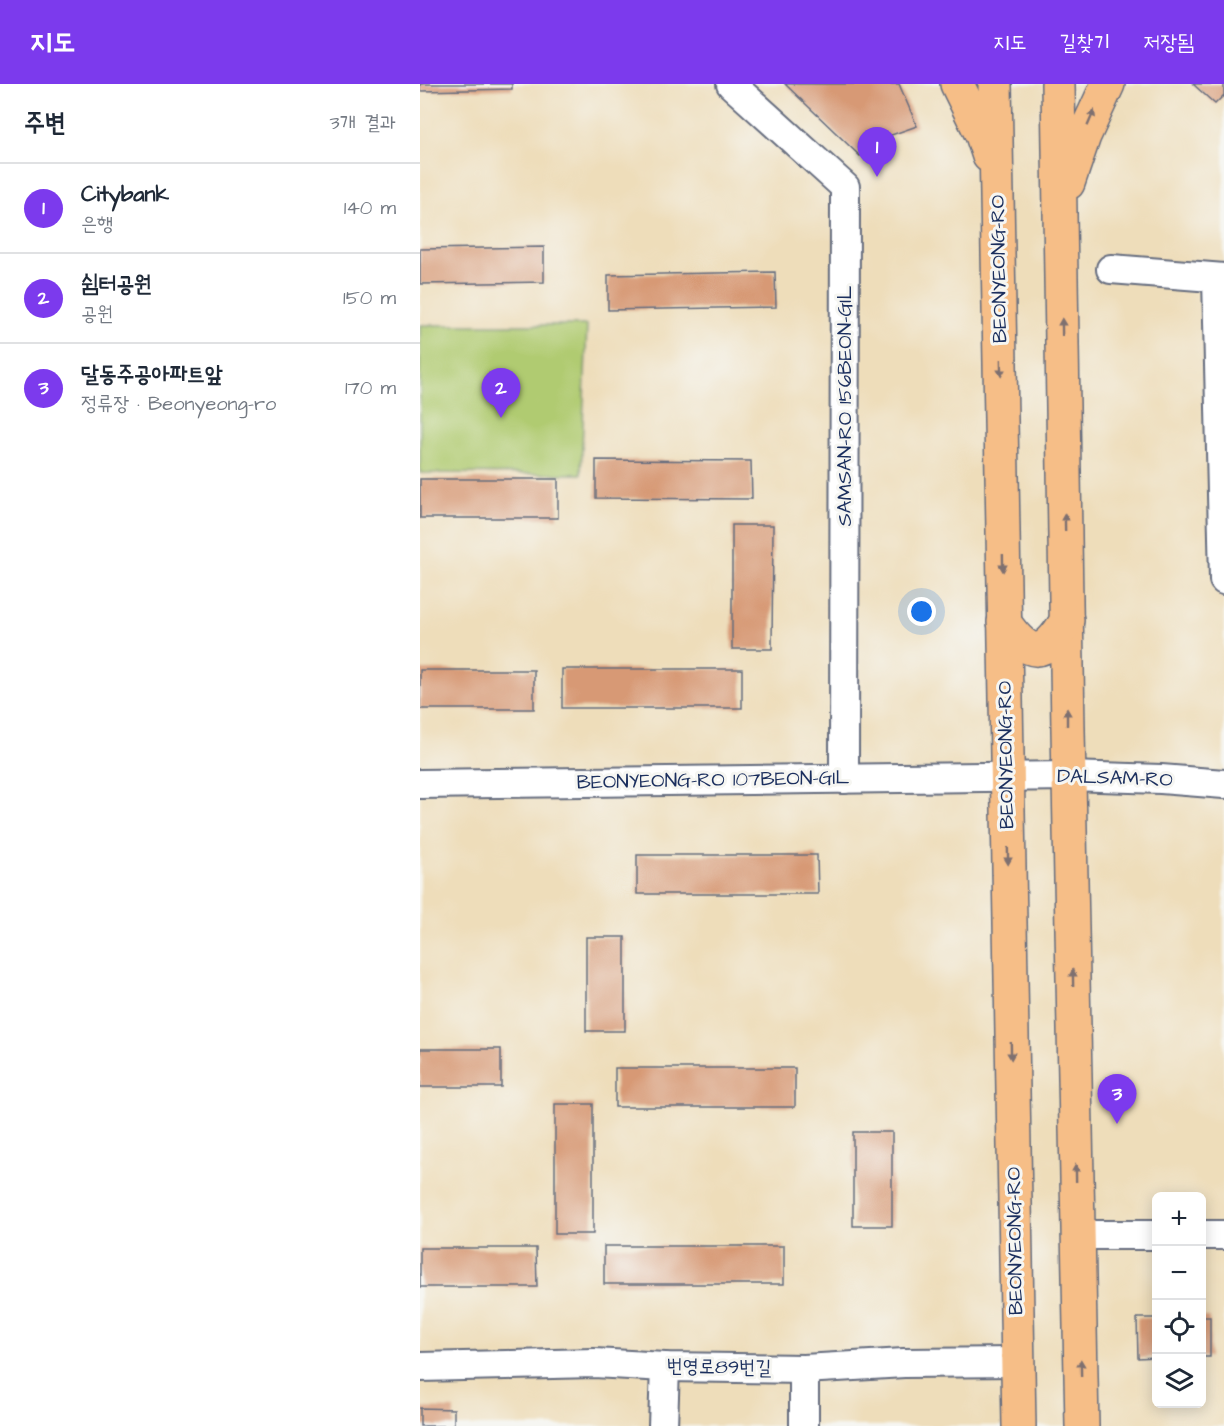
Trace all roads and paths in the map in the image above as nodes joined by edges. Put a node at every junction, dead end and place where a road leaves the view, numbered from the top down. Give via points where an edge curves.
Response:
1 (730, 84) edge
2 (957, 84) edge
3 (994, 84) edge
4 (1058, 84) edge
5 (1108, 84) edge
6 (998, 184) junction
7 (1060, 214) junction
8 (1111, 269) dead end
9 (1220, 278) edge
10 (1224, 580) edge
11 (1067, 620) junction
12 (1004, 622) junction
13 (1007, 776) junction
14 (1069, 776) junction
15 (844, 779) junction
16 (420, 784) edge
17 (1224, 784) edge
18 (1078, 1235) junction
19 (1152, 1235) edge
20 (1206, 1235) edge
21 (1224, 1235) edge
22 (1018, 1362) junction
23 (420, 1367) edge
24 (664, 1367) junction
25 (804, 1369) junction
26 (663, 1426) edge
27 (804, 1426) edge
28 (1019, 1426) edge
29 (1082, 1426) edge

1 - 15 street, SAMSAN-RO 156BEON-GIL via 845,187
2 - 6 main road via 982,135
3 - 6 main road, BEONYEONG-RO
4 - 7 main road
7 -> 5 main road via 1070,173
6 -> 12 main road, BEONYEONG-RO
11 -> 7 main road
8 - 9 street
9 - 10 street
11 - 12 main road via 1046,648 1036,649 1016,638
14 -> 11 main road
12 - 13 main road, BEONYEONG-RO
13 - 14 street, DALSAM-RO
13 - 15 street, BEONYEONG-RO 107BEON-GIL
13 -> 22 main road, BEONYEONG-RO
14 - 17 street, DALSAM-RO
18 -> 14 main road
15 - 16 street, BEONYEONG-RO 107BEON-GIL
18 - 19 street
29 -> 18 main road
20 - 21 street
22 - 25 street, 번영로89번길
22 - 28 main road, BEONYEONG-RO
23 - 24 street, 번영로89번길 via 594,1363
24 - 25 street, 번영로89번길
24 - 26 street
25 - 27 street

